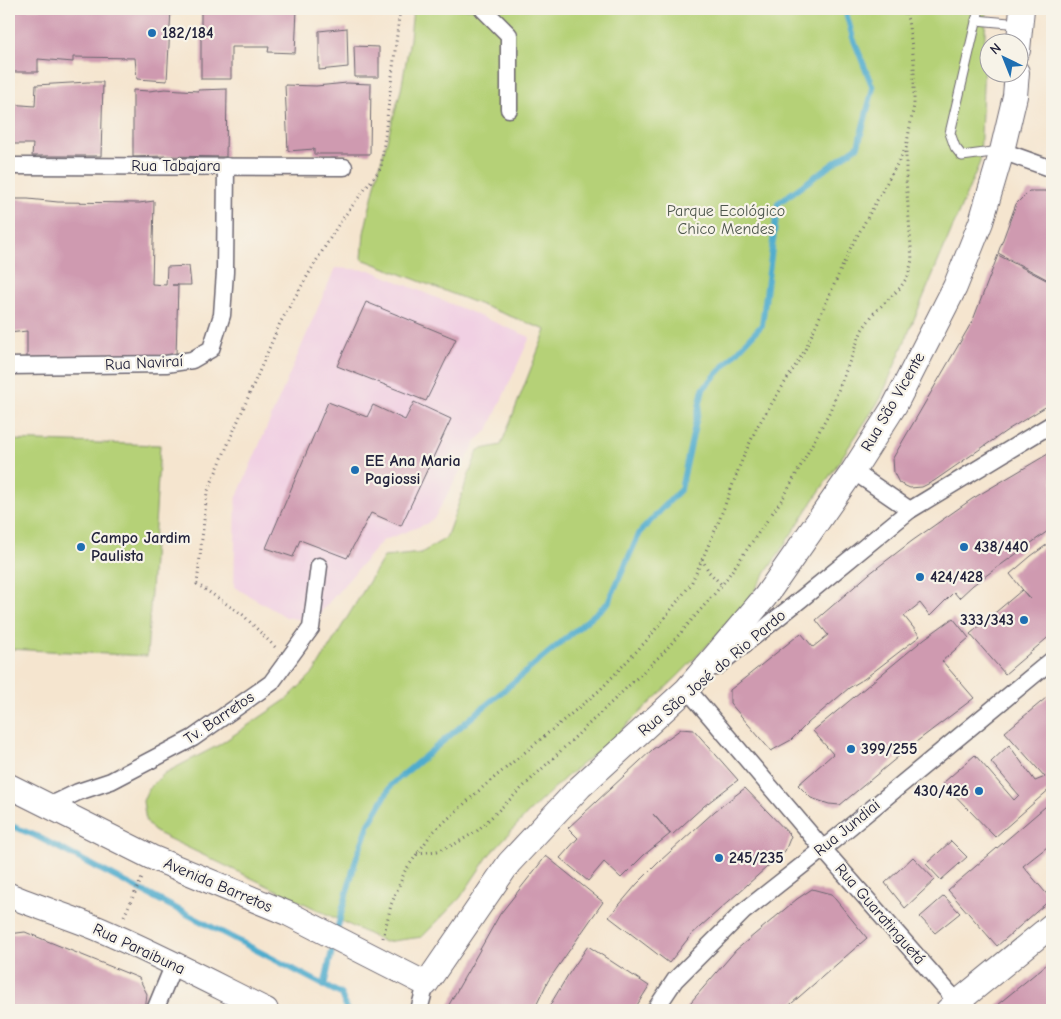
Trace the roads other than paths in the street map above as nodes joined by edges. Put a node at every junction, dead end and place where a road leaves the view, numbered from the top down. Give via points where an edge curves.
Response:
1 (483, 9) edge
2 (979, 9) edge
3 (1021, 17) edge
4 (976, 20) junction
5 (1020, 32) edge
6 (1016, 82) edge
7 (509, 109) dead end
8 (1002, 151) junction
9 (9, 166) edge
10 (226, 166) junction
11 (344, 166) dead end
12 (1052, 169) edge
13 (9, 366) edge
14 (1052, 424) edge
15 (853, 471) junction
16 (910, 510) junction
17 (319, 566) dead end
18 (1052, 660) edge
19 (687, 689) junction
20 (9, 786) edge
21 (49, 806) junction
22 (822, 849) junction
23 (9, 895) edge
24 (1052, 925) edge
25 (174, 964) junction
26 (426, 984) junction
27 (952, 1006) edge
28 (155, 1010) edge
29 (266, 1010) edge
30 (419, 1010) edge
31 (655, 1010) edge

1 - 7 street via 510,35
2 - 4 lane
3 - 4 lane
3 - 5 street
4 - 8 lane via 950,133 962,156
6 - 8 street, Rua São Vicente
8 - 12 street
8 - 15 street, Rua São Vicente via 981,222 955,287 895,405
9 - 10 street, Rua Tabajara
10 - 11 street, Rua Tabajara
10 - 13 street, Rua Naviraí via 222,315 211,349 192,360 166,364
14 - 16 street, Rua São José do Rio Pardo
15 - 16 street
15 - 19 street, Rua São Vicente via 765,598
16 - 19 street, Rua São José do Rio Pardo
17 - 21 street, Tv. Barretos via 311,628 270,683 193,738 111,781
18 - 22 street, Rua Jundiai
19 - 22 street, Rua Guaratinguetá
19 - 26 street, Rua São José do Rio Pardo via 580,787 510,863
20 - 21 street, Avenida Barretos
21 - 26 street, Avenida Barretos via 152,857 289,914
22 - 27 street, Rua Guaratinguetá
22 - 31 street, Rua Jundiai via 743,912 676,980
23 - 25 street, Rua Paraibuna
24 - 27 street
25 - 28 street
25 - 29 street, Rua Paraibuna
26 - 30 street, Rua São José do Rio Pardo

